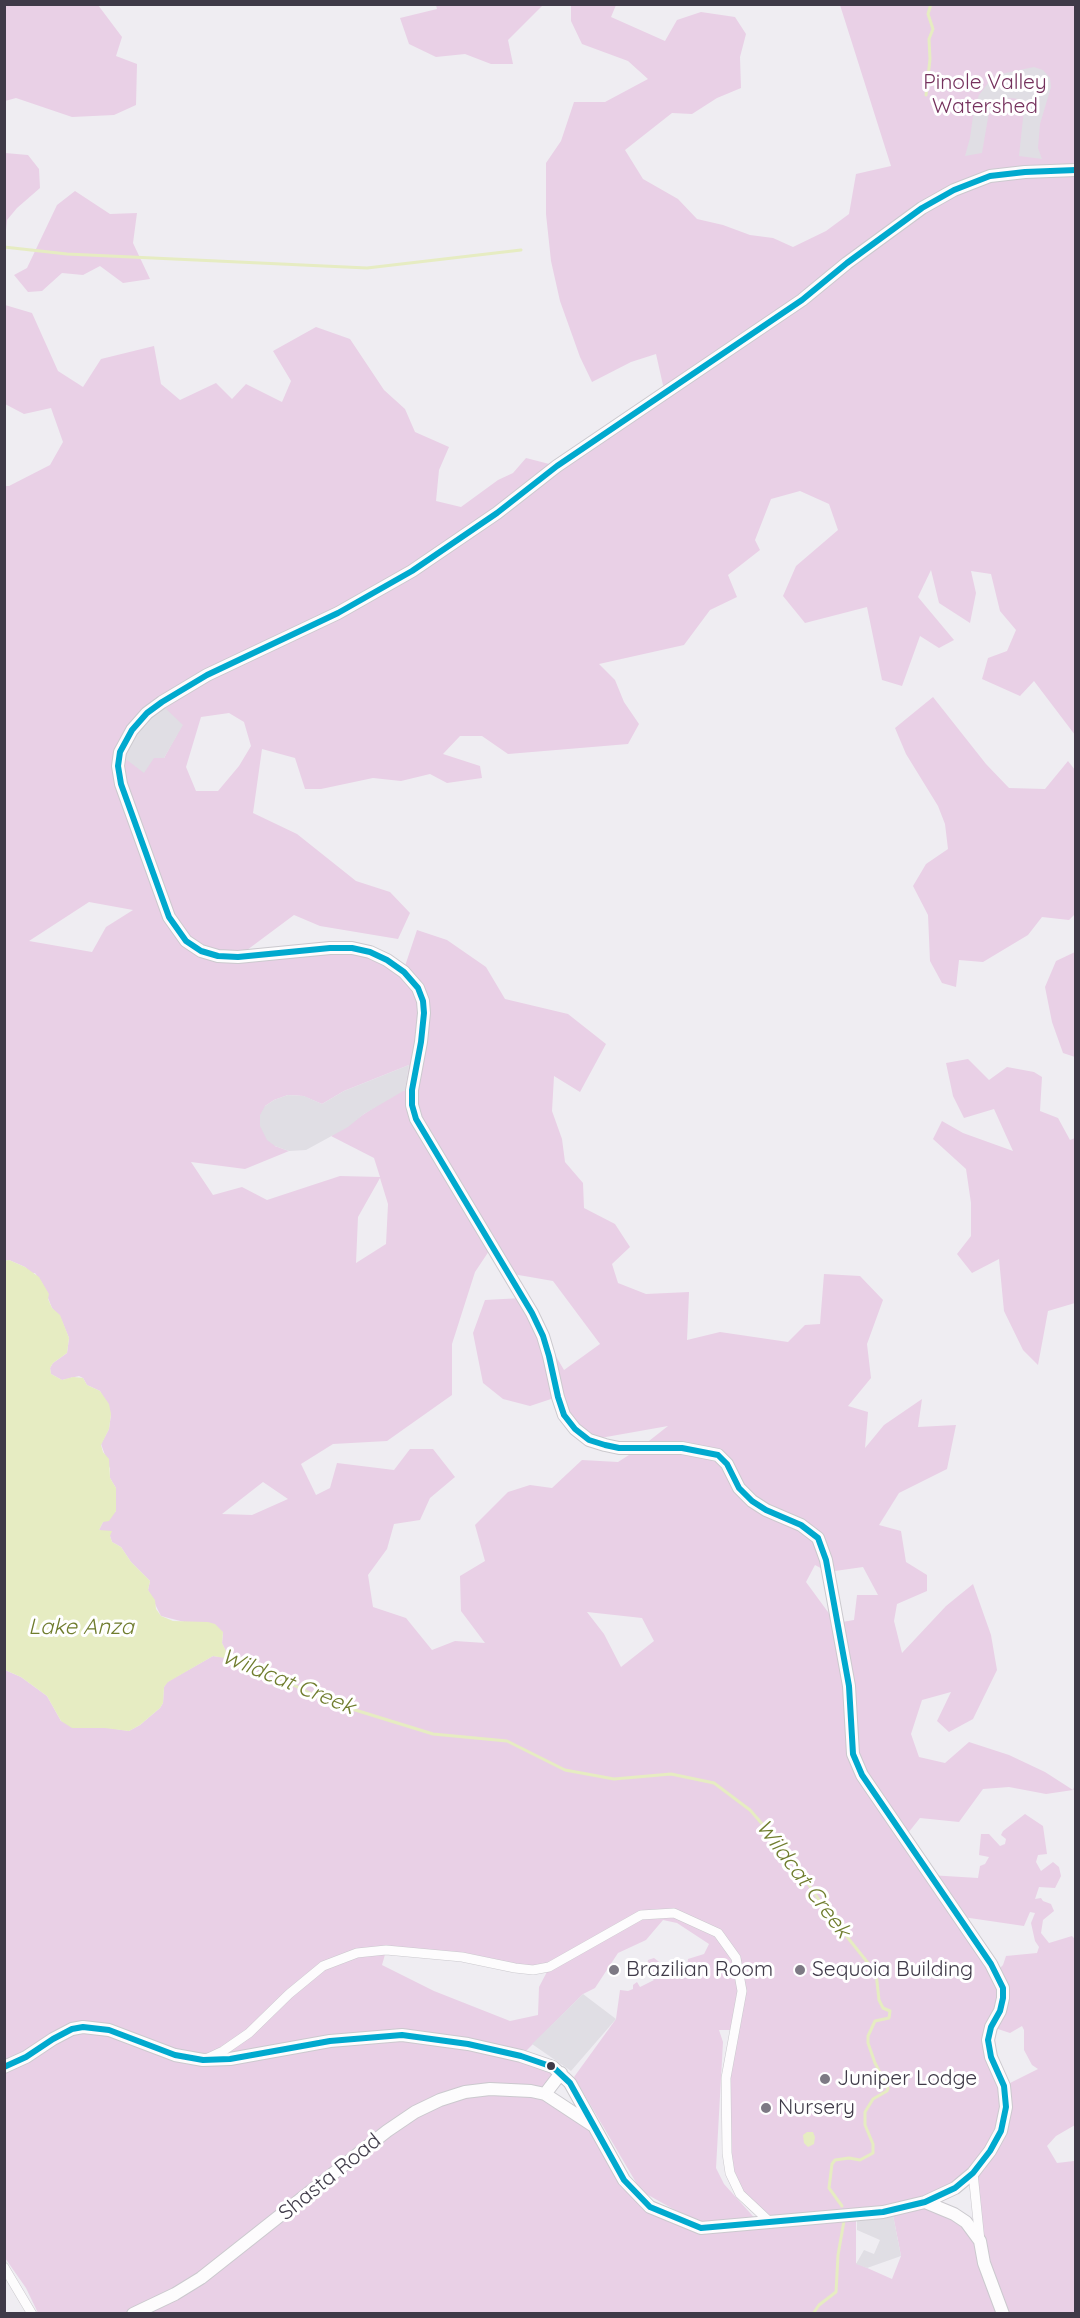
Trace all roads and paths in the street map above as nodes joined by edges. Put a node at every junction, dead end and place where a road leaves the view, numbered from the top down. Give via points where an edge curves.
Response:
1 (1076, 170) edge
2 (203, 2060) junction
3 (4, 2067) edge
4 (561, 2073) junction
5 (545, 2094) junction
6 (594, 2127) junction
7 (973, 2173) junction
8 (925, 2202) junction
9 (771, 2223) junction
10 (980, 2241) junction
11 (4, 2267) edge
12 (32, 2313) edge
13 (133, 2313) edge
14 (1003, 2313) edge

1 - 7 street via 990,176 922,208 802,300 557,466 412,571 338,613 207,675 162,702 132,730 120,752 118,766 169,916 186,941 201,951 238,957 352,948 387,960 418,988 424,1013 412,1090 416,1119 532,1313 543,1336 564,1415 575,1429 589,1440 619,1448 682,1448 718,1455 752,1501 801,1525 818,1538 826,1560 849,1686 853,1754 878,1800 991,1964 1003,1988 1004,1998 988,2040 1004,2086 1006,2107 1001,2131
2 - 3 street via 175,2055 110,2030 83,2027 72,2029
2 - 4 street via 230,2059 330,2041 402,2035 521,2056
2 - 9 street via 249,2033 323,1966 357,1953 386,1950 462,1957 533,1970 549,1967 641,1915 674,1913 718,1933 736,1958 742,1991 726,2078 727,2153 730,2174 740,2194
4 - 5 street
4 - 6 street
5 - 6 street, Shasta Road
5 - 13 street, Shasta Road via 516,2089 465,2092 416,2112 201,2278
6 - 9 street via 624,2180 650,2206 701,2229
7 - 8 street via 955,2188
7 - 10 street
8 - 9 street via 883,2212
8 - 10 street via 966,2222
10 - 14 street
11 - 12 street

